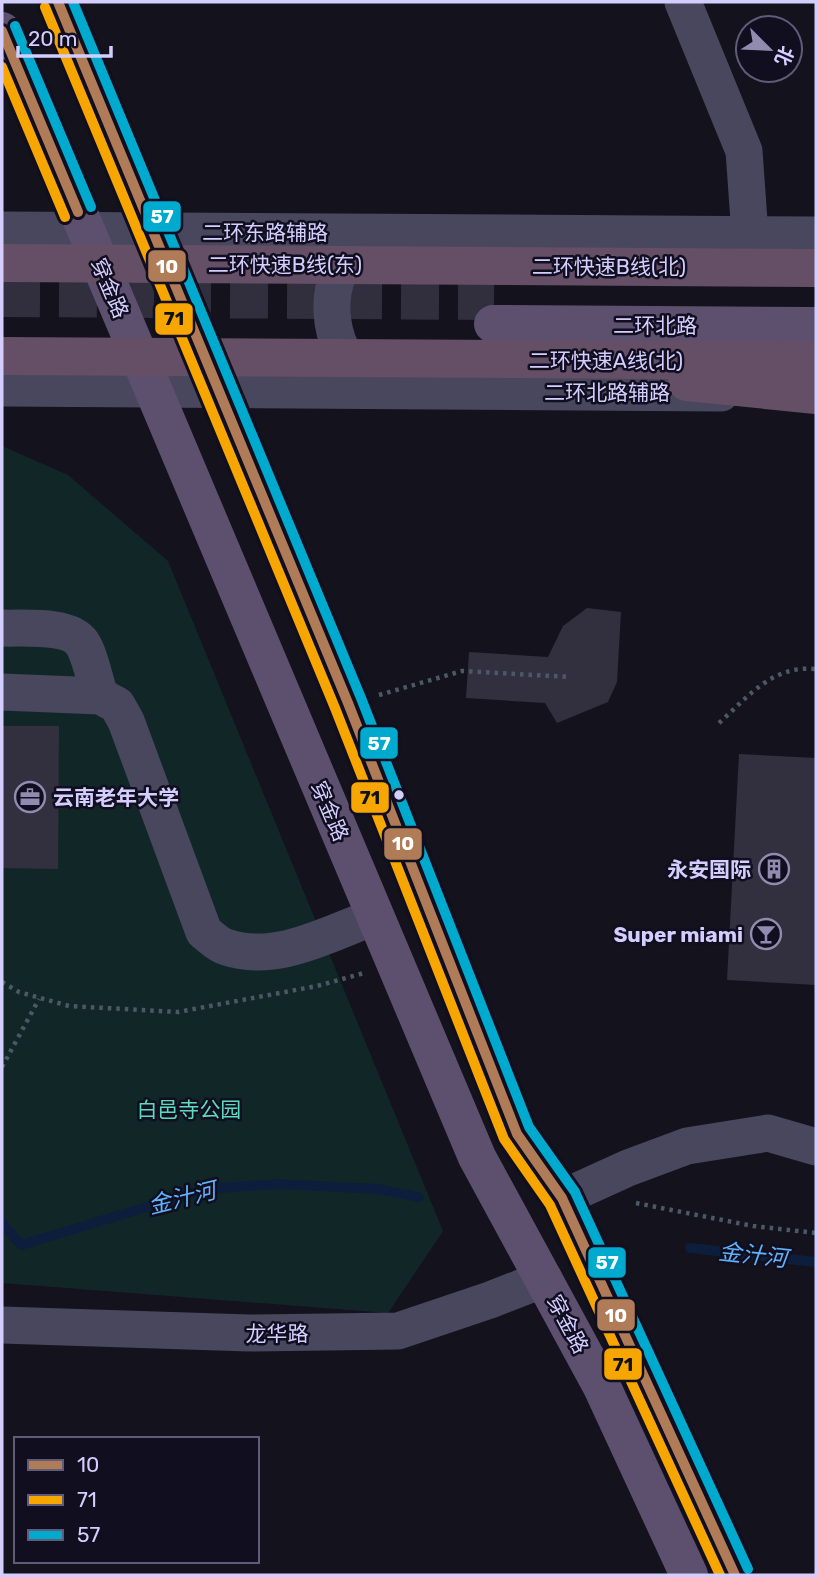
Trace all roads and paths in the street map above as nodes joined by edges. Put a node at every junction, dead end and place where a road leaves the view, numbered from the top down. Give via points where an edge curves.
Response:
1 (58, 2) edge
2 (683, 2) edge
3 (2, 31) edge
4 (2, 230) edge
5 (86, 231) junction
6 (153, 231) junction
7 (750, 235) junction
8 (816, 235) edge
9 (816, 241) edge
10 (401, 249) junction
11 (2, 263) edge
12 (816, 266) edge
13 (816, 303) edge
14 (816, 326) edge
15 (2, 356) edge
16 (816, 361) edge
17 (396, 375) junction
18 (2, 388) edge
19 (816, 388) edge
20 (153, 389) junction
21 (218, 390) junction
22 (744, 393) junction
23 (816, 396) edge
24 (2, 628) edge
25 (816, 668) edge
26 (570, 677) dead end
27 (2, 692) edge
28 (100, 696) junction
29 (348, 704) junction
30 (719, 723) dead end
31 (374, 917) junction
32 (395, 964) junction
33 (2, 982) edge
34 (39, 999) junction
35 (2, 1067) edge
36 (816, 1147) edge
37 (562, 1198) junction
38 (624, 1202) dead end
39 (816, 1233) edge
40 (544, 1279) junction
41 (2, 1325) edge
42 (689, 1575) edge
43 (735, 1575) edge

1 - 6 main road
2 - 7 street via 744,151
3 - 5 main road, 穿金路
4 - 5 street, 二环东路辅路
5 - 6 street, 二环东路辅路
5 - 20 main road, 穿金路
6 - 10 street, 二环东路辅路
6 - 21 main road
7 - 8 street
7 - 9 street
7 - 10 street
10 - 11 highway, 二环快速B线(东)
10 - 12 highway, 二环快速B线(北) via 771,268
10 - 17 street via 383,235 355,249 338,274 332,304 336,335 348,363 382,389
13 - 14 main road, 二环北路 via 494,312
15 - 17 highway
16 - 17 highway, 二环快速A线(北)
17 - 21 street
17 - 22 street, 二环北路辅路
17 - 23 highway via 541,368
18 - 20 street
19 - 22 street
20 - 21 street
20 - 31 main road, 穿金路
21 - 29 main road
22 - 23 street, 二环北路辅路
24 - 28 street via 59,630 73,635 82,643
25 - 30 path via 798,667 769,678
26 - 29 path via 462,671
27 - 28 street
28 - 31 street via 117,705 126,721 204,932 225,947 261,954 291,948
29 - 37 main road via 517,1134
31 - 32 main road, 穿金路
32 - 34 path via 317,986 177,1012 69,1006
32 - 40 main road, 穿金路 via 477,1157
33 - 34 path
34 - 35 path
36 - 37 street via 768,1133 687,1146
37 - 43 main road
38 - 39 path
40 - 41 street, 龙华路 via 398,1331 249,1334
40 - 42 main road, 穿金路 via 602,1387

